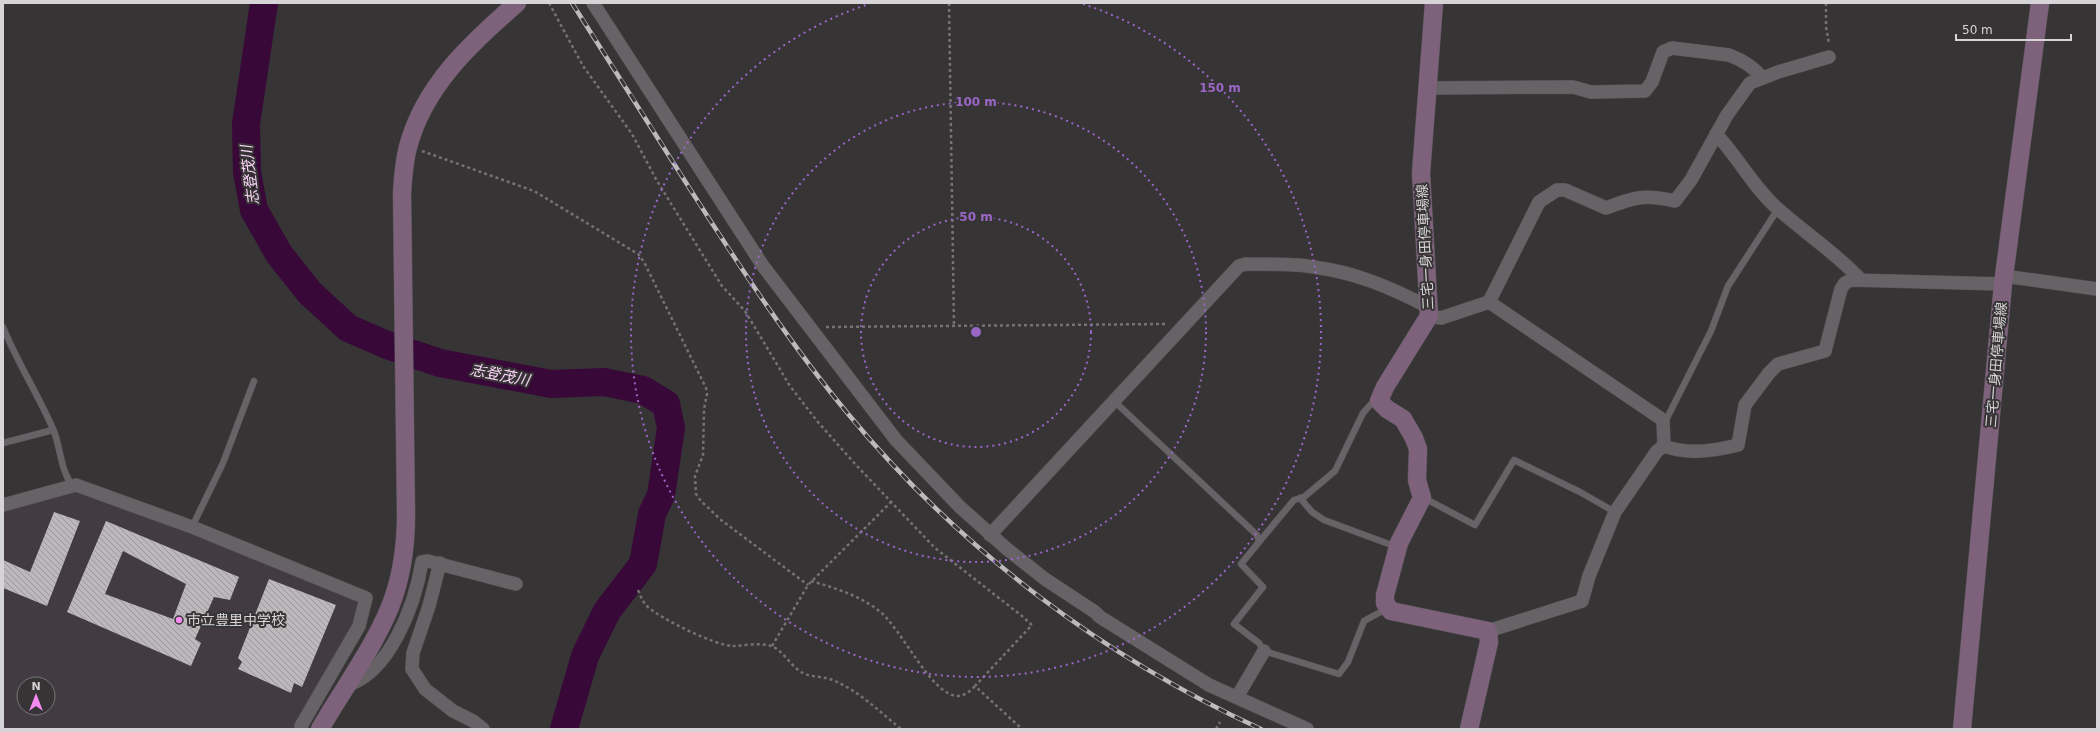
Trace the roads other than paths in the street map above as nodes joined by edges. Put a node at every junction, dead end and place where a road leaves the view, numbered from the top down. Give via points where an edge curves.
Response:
1 (517, 3) edge
2 (593, 3) edge
3 (1434, 3) edge
4 (2040, 3) edge
5 (1829, 57) road end
6 (1762, 78) junction
7 (1427, 88) junction
8 (1716, 134) junction
9 (1778, 209) junction
10 (1861, 280) junction
11 (2004, 280) junction
12 (2097, 289) edge
13 (1489, 302) junction
14 (1428, 312) junction
15 (3, 327) edge
16 (254, 381) dead end
17 (1114, 401) junction
18 (1379, 401) junction
19 (1663, 420) junction
20 (53, 430) junction
21 (3, 444) edge
22 (1664, 446) junction
23 (73, 486) junction
24 (1300, 498) junction
25 (1422, 498) junction
26 (3, 505) edge
27 (1615, 512) junction
28 (192, 526) junction
29 (990, 535) junction
30 (1260, 542) junction
31 (1398, 548) junction
32 (440, 564) junction
33 (516, 584) dead end
34 (1387, 608) junction
35 (1488, 631) junction
36 (1264, 651) junction
37 (345, 686) junction
38 (1237, 697) junction
39 (302, 729) edge
40 (320, 729) edge
41 (483, 729) edge
42 (1307, 729) edge
43 (1469, 729) edge
44 (1962, 729) edge

1 - 37 main road via 454,62 424,106 408,147 402,192 406,514 402,564 387,613
2 - 29 street via 763,266 896,440
3 - 7 main road, 三宅一身田停車場線
4 - 11 main road, 三宅一身田停車場線
5 - 6 street
6 - 7 street via 1744,62 1729,55 1672,48 1662,52 1650,86 1640,92 1591,92 1573,87
6 - 8 street via 1750,83
7 - 14 main road, 三宅一身田停車場線 via 1421,173
8 - 9 street via 1762,194
8 - 13 street via 1690,180 1674,201 1653,196 1638,197 1606,208 1565,190 1557,190 1539,202
9 - 10 street via 1844,262
9 - 19 lane via 1728,286 1711,331 1667,418
10 - 11 street
10 - 22 street via 1851,280 1841,289 1825,351 1778,364 1745,405 1738,445 1715,450 1677,451
11 - 12 street
11 - 44 main road, 三宅一身田停車場線
13 - 14 street via 1441,318
13 - 19 street
14 - 17 street via 1395,289 1374,281 1312,266 1246,264 1239,266
14 - 18 main road, 三宅一身田停車場線
15 - 20 lane via 13,353
16 - 28 lane via 223,463
17 - 29 street
17 - 30 lane via 1257,535
18 - 24 lane via 1370,404 1363,413 1335,471 1323,483
18 - 25 main road via 1403,419 1414,438 1418,449 1418,480
19 - 22 street
20 - 21 lane
20 - 23 lane via 67,479
22 - 27 street via 1657,451
23 - 26 street
23 - 28 street
24 - 30 lane via 1294,500
24 - 31 lane via 1312,512 1324,520
25 - 27 lane via 1475,526 1514,460
25 - 31 main road
27 - 35 street via 1589,576 1582,601
28 - 39 street via 366,598 359,626 301,726
29 - 38 street via 1045,579 1100,617 1198,679
30 - 36 lane via 1241,564 1263,587 1234,624 1260,642
31 - 34 main road via 1385,595
32 - 33 street
32 - 37 street via 422,562 414,596 394,641 368,675 358,682
32 - 41 street via 413,653 412,668 418,680 431,694
34 - 35 main road via 1391,611
34 - 36 lane via 1364,621 1348,662 1339,674
35 - 43 main road via 1489,642
36 - 38 street
37 - 40 main road
38 - 42 street

